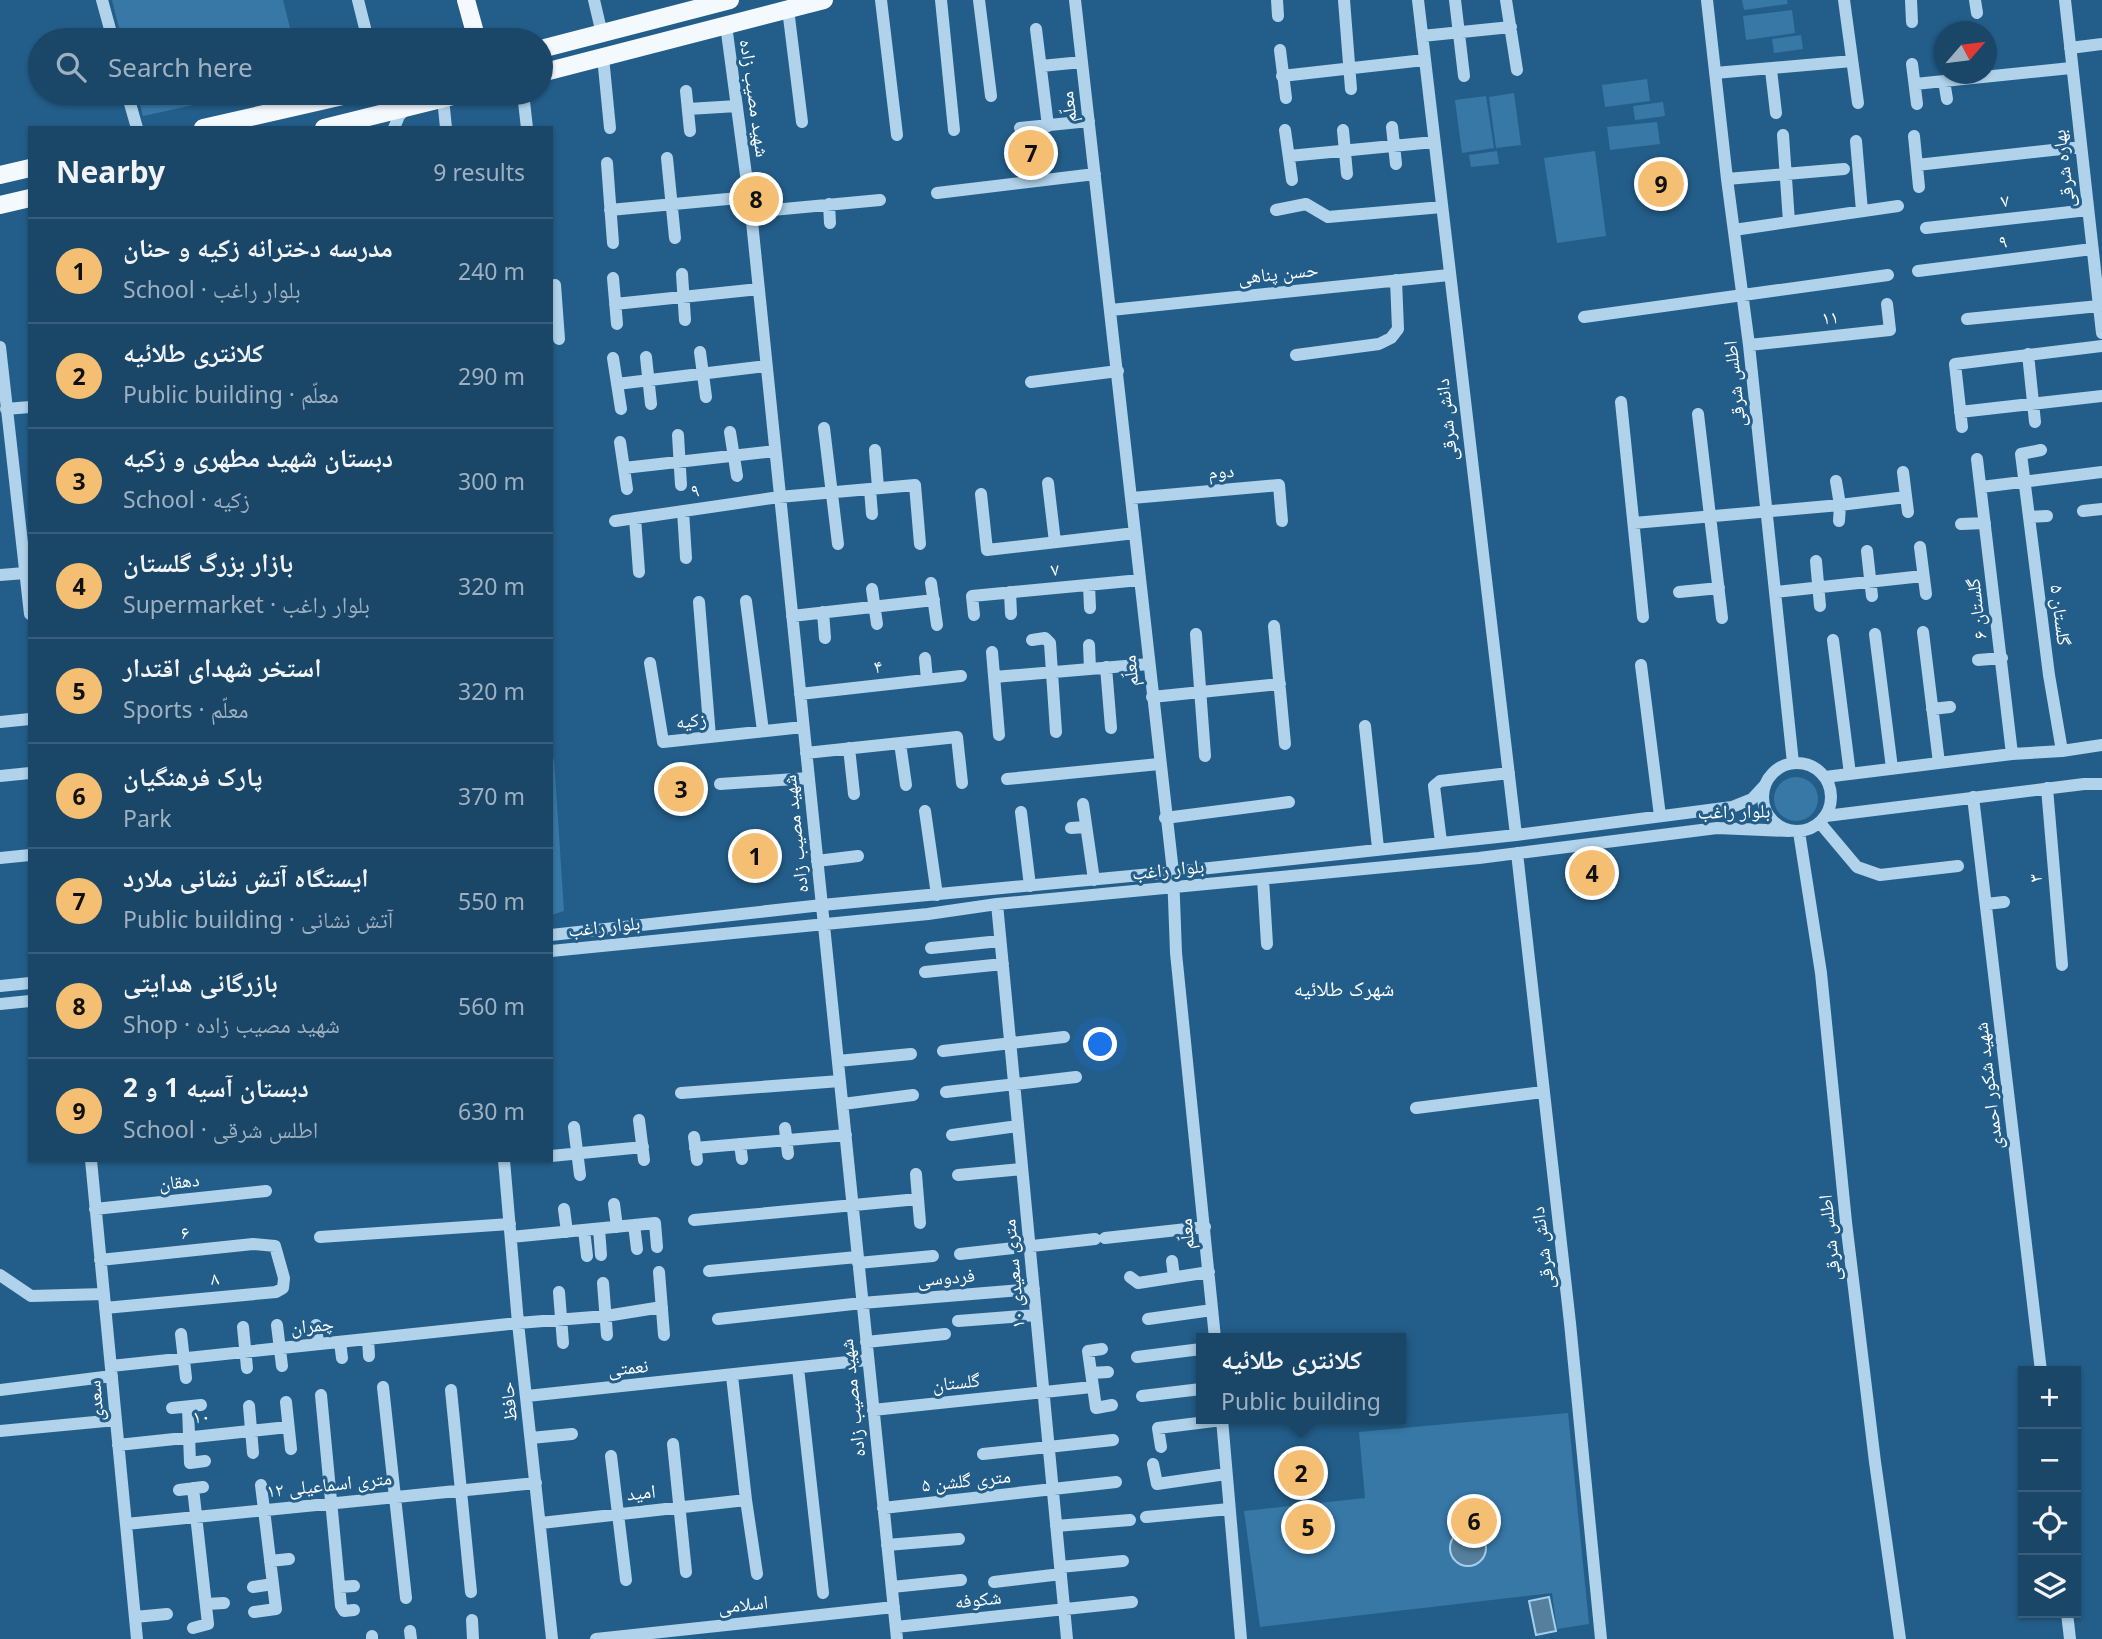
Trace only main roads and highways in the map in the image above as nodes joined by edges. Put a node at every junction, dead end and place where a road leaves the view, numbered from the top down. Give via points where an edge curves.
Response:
1 (466, 0) edge
2 (730, 0) edge
3 (824, 0) edge
4 (474, 28) edge
5 (553, 45) edge
6 (553, 70) edge
7 (304, 105) edge
8 (415, 105) edge
9 (212, 126) edge
10 (333, 126) edge
11 (28, 168) edge
12 (0, 175) edge
13 (28, 198) edge
14 (0, 205) edge

1 - 4 main road
2 - 5 main road
3 - 6 main road
7 - 9 main road
8 - 10 main road
11 - 12 main road
13 - 14 main road

